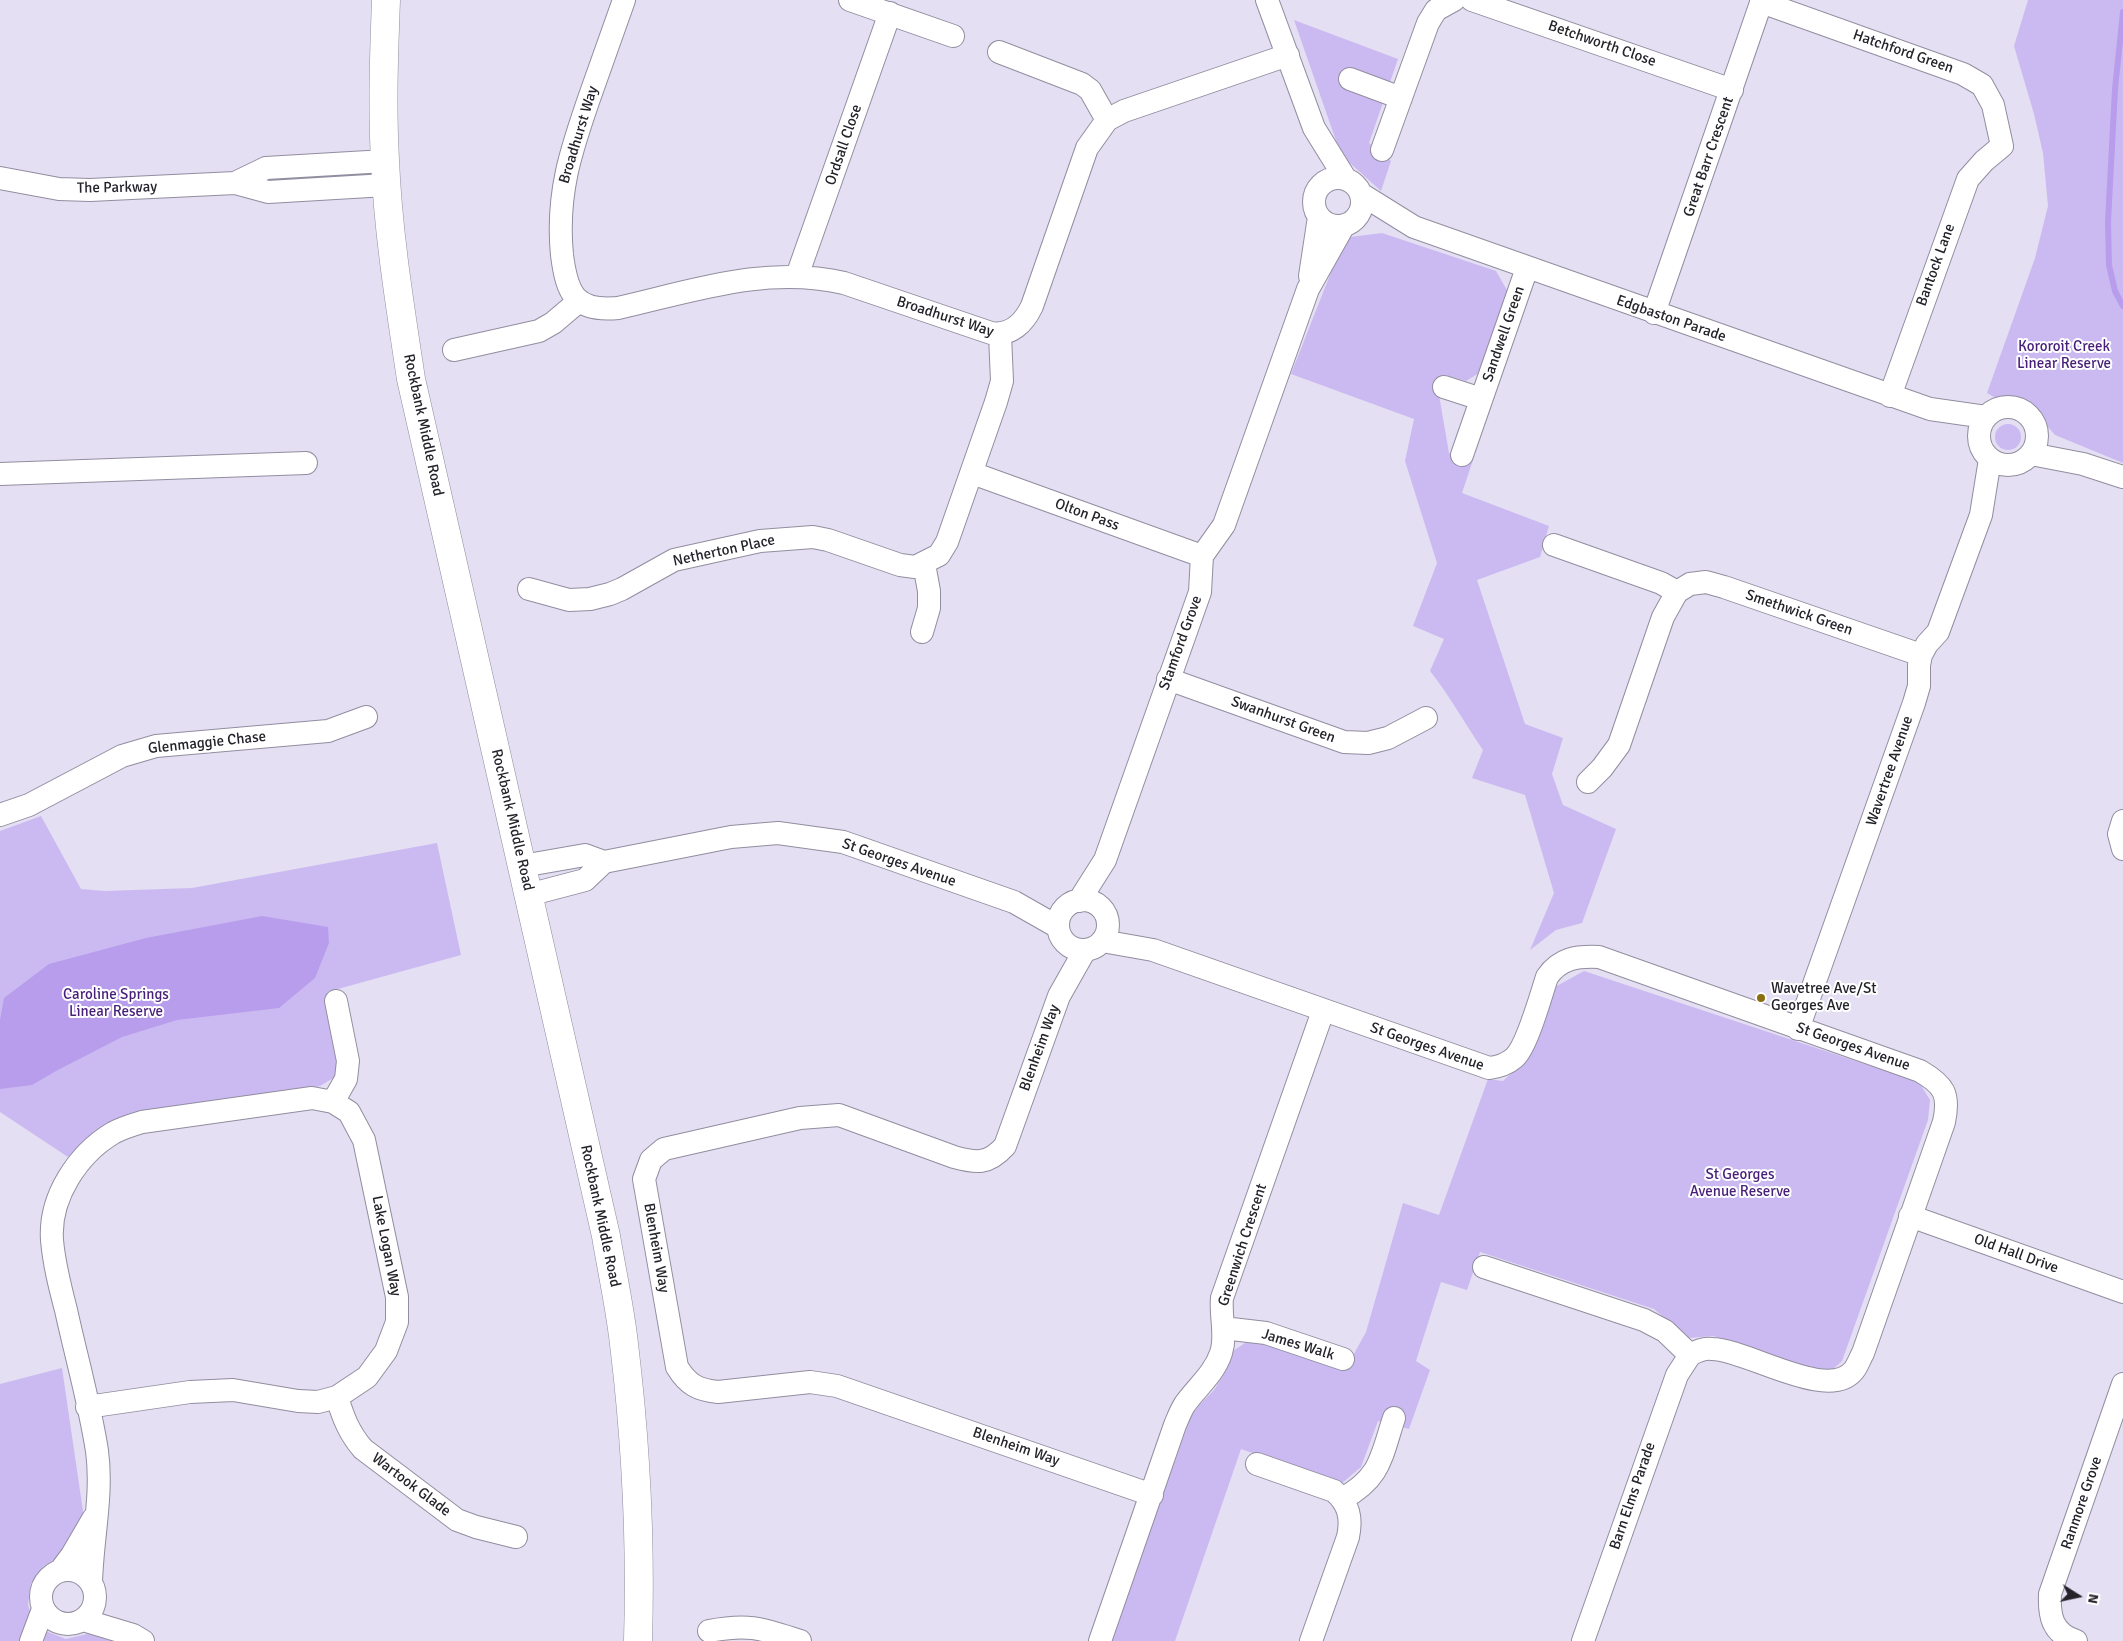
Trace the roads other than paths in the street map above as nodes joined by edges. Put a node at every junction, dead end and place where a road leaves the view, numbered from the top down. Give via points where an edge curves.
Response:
1 (386, 0) edge
2 (624, 0) edge
3 (850, 0) edge
4 (1268, 0) edge
5 (1453, 0) edge
6 (1472, 0) edge
7 (1762, 1) edge
8 (890, 13) junction
9 (953, 36) dead end
10 (999, 52) dead end
11 (1288, 55) junction
12 (1350, 79) dead end
13 (1732, 90) junction
14 (1401, 98) junction
15 (1107, 120) junction
16 (1314, 128) junction
17 (2002, 146) joint
18 (1382, 150) dead end
19 (385, 173) junction
20 (0, 178) edge
21 (1345, 178) junction
22 (1319, 186) junction
23 (1361, 194) junction
24 (1319, 217) junction
25 (1349, 223) junction
26 (1414, 227) junction
27 (1527, 268) junction
28 (797, 276) junction
29 (1308, 289) junction
30 (579, 301) junction
31 (1654, 313) junction
32 (1000, 335) junction
33 (454, 350) dead end
34 (1444, 387) dead end
35 (1890, 396) junction
36 (1482, 399) junction
37 (1930, 408) junction
38 (1986, 417) junction
39 (1984, 450) junction
40 (2027, 451) junction
41 (1462, 455) dead end
42 (306, 463) dead end
43 (972, 473) junction
44 (0, 474) edge
45 (2123, 477) edge
46 (1982, 515) junction
47 (1554, 544) dead end
48 (1202, 556) junction
49 (924, 564) junction
50 (529, 589) dead end
51 (1677, 592) junction
52 (922, 632) dead end
53 (1921, 655) junction
54 (1168, 679) junction
55 (366, 717) dead end
56 (1426, 718) dead end
57 (1588, 782) dead end
58 (0, 815) edge
59 (2123, 821) edge
60 (2123, 849) edge
61 (604, 862) junction
62 (522, 866) junction
63 (528, 895) junction
64 (1083, 925) junction
65 (336, 1001) dead end
66 (1323, 1010) junction
67 (1798, 1029) junction
68 (333, 1102) junction
69 (1910, 1216) junction
70 (1484, 1267) dead end
71 (2123, 1292) edge
72 (1223, 1328) junction
73 (1690, 1355) junction
74 (1343, 1360) dead end
75 (2123, 1384) edge
76 (337, 1397) junction
77 (87, 1407) junction
78 (1394, 1418) dead end
79 (1257, 1464) dead end
80 (1152, 1495) junction
81 (1342, 1499) junction
82 (96, 1514) junction
83 (516, 1537) dead end
84 (60, 1571) junction
85 (93, 1589) junction
86 (43, 1609) junction
87 (78, 1622) junction
88 (710, 1631) dead end
89 (138, 1638) edge
90 (31, 1641) edge
91 (54, 1641) edge
92 (638, 1641) edge
93 (800, 1641) edge
94 (1100, 1641) edge
95 (1311, 1641) edge
96 (1583, 1641) edge
97 (2076, 1641) edge

1 - 19 street, Rockbank Middle Road via 382,80
2 - 30 street, Broadhurst Way via 573,144 564,179 561,242 570,289
3 - 8 street
4 - 11 street
5 - 14 street via 1436,10 1428,23
6 - 13 street, Betchworth Close
7 - 13 street, Great Barr Crescent
7 - 17 street, Hatchford Green via 1963,74 1982,85 1992,105
8 - 9 street
8 - 28 street, Ordsall Close
10 - 15 street via 1082,84 1090,90
11 - 15 street, Broadhurst Way via 1124,111
11 - 16 street
12 - 14 street
13 - 31 street, Great Barr Crescent
14 - 18 street
15 - 32 street, Broadhurst Way via 1087,148 1026,319
16 - 21 street
16 - 22 street
17 - 35 street, Bantock Lane via 1968,179
19 - 20 street, The Parkway via 268,192 235,183 90,190
19 - 62 street, Rockbank Middle Road via 411,379
21 - 22 street via 1331,178
21 - 23 street via 1355,184
22 - 24 street via 1314,202
23 - 25 street via 1362,208
23 - 26 street, Edgbaston Parade
24 - 25 street via 1330,225
24 - 29 street
25 - 26 street, Edgbaston Parade
25 - 29 street
26 - 27 street, Edgbaston Parade
27 - 31 street, Edgbaston Parade
27 - 36 street, Sandwell Green
28 - 30 street, Broadhurst Way via 767,276 601,310
28 - 32 street, Broadhurst Way via 844,283
29 - 48 street via 1224,525
30 - 33 street via 553,324 539,330
31 - 35 street, Edgbaston Parade
32 - 43 street via 1002,380
34 - 36 street, Sandwell Green
35 - 37 street, Edgbaston Parade
36 - 41 street, Sandwell Green
37 - 38 street, Edgbaston Parade
37 - 39 street, Edgbaston Parade
38 - 39 street via 1981,424
38 - 40 street via 2001,408 2018,409 2031,419
39 - 40 street via 2005,466
39 - 46 street
40 - 45 street
40 - 46 street
42 - 44 street
43 - 48 street, Olton Pass
43 - 49 street via 948,542 939,555
46 - 53 street via 1938,632
47 - 51 street via 1661,583
48 - 54 street, Stamford Grove via 1200,592
49 - 50 street, Netherton Place via 915,567 900,565 813,537 760,541 674,560 622,589 590,599 570,600
49 - 52 street via 929,608
51 - 53 street, Smethwick Green via 1690,584 1711,583
51 - 57 street via 1663,617 1619,745
53 - 67 street, Wavertree Avenue via 1914,703
54 - 56 street, Swanhurst Green via 1344,742 1368,743 1388,738
54 - 64 street, Stamford Grove
55 - 58 street, Glenmaggie Chase via 328,731 156,746 122,756 29,805
59 - 60 street via 2119,834
61 - 62 street, St Georges Avenue via 585,855
61 - 63 street via 585,880
61 - 64 street, St Georges Avenue via 731,837 778,833 843,842
62 - 63 street, Rockbank Middle Road
63 - 92 street, Rockbank Middle Road via 606,1236 624,1343 637,1474
64 - 66 street, St Georges Avenue
64 - 80 street, Blenheim Way via 1004,1146 988,1160 968,1161 954,1157 839,1115 800,1118 664,1149 651,1160 644,1179 677,1367 693,1386 718,1392 810,1382 837,1386
65 - 68 street via 348,1061 346,1079
66 - 67 street, St Georges Avenue via 1475,1065 1501,1066 1516,1058 1523,1045 1547,977 1563,961 1580,956 1599,957
66 - 72 street, Greenwich Crescent via 1222,1298
67 - 69 street, St Georges Avenue via 1920,1070 1936,1080 1944,1091 1948,1106 1944,1122
68 - 76 street, Lake Logan Way via 349,1112 364,1140 397,1298 397,1322 386,1351 367,1377
68 - 77 street via 312,1098 142,1122 115,1132 95,1146 76,1166 60,1195 52,1238
69 - 71 street, Old Hall Drive
69 - 73 street, St Georges Avenue via 1866,1346 1854,1371 1833,1381 1821,1382 1729,1351 1701,1349
70 - 73 street via 1644,1320 1665,1330
72 - 74 street, James Walk via 1266,1333
72 - 80 street, Greenwich Crescent via 1221,1352 1213,1371 1185,1405 1175,1425
73 - 96 street, Barn Elms Parade via 1675,1380
75 - 97 street, Ranmore Grove via 2050,1594 2049,1610 2053,1622 2060,1633
76 - 77 street, Lake Logan Way via 318,1402 298,1402 233,1390 190,1392
76 - 83 street, Wartook Glade via 345,1423 363,1449 457,1520
77 - 82 street via 99,1472
78 - 81 street via 1369,1481
79 - 81 street via 1324,1487
80 - 94 street, Greenwich Crescent
81 - 95 street via 1349,1511 1351,1524
82 - 84 street
82 - 85 street
84 - 85 street via 69,1570 86,1576
84 - 86 street via 45,1582 40,1600
85 - 87 street via 94,1605 90,1613
85 - 89 street
86 - 87 street via 54,1622 63,1625
86 - 90 street
87 - 89 street
87 - 91 street
88 - 93 street via 734,1626 758,1627

